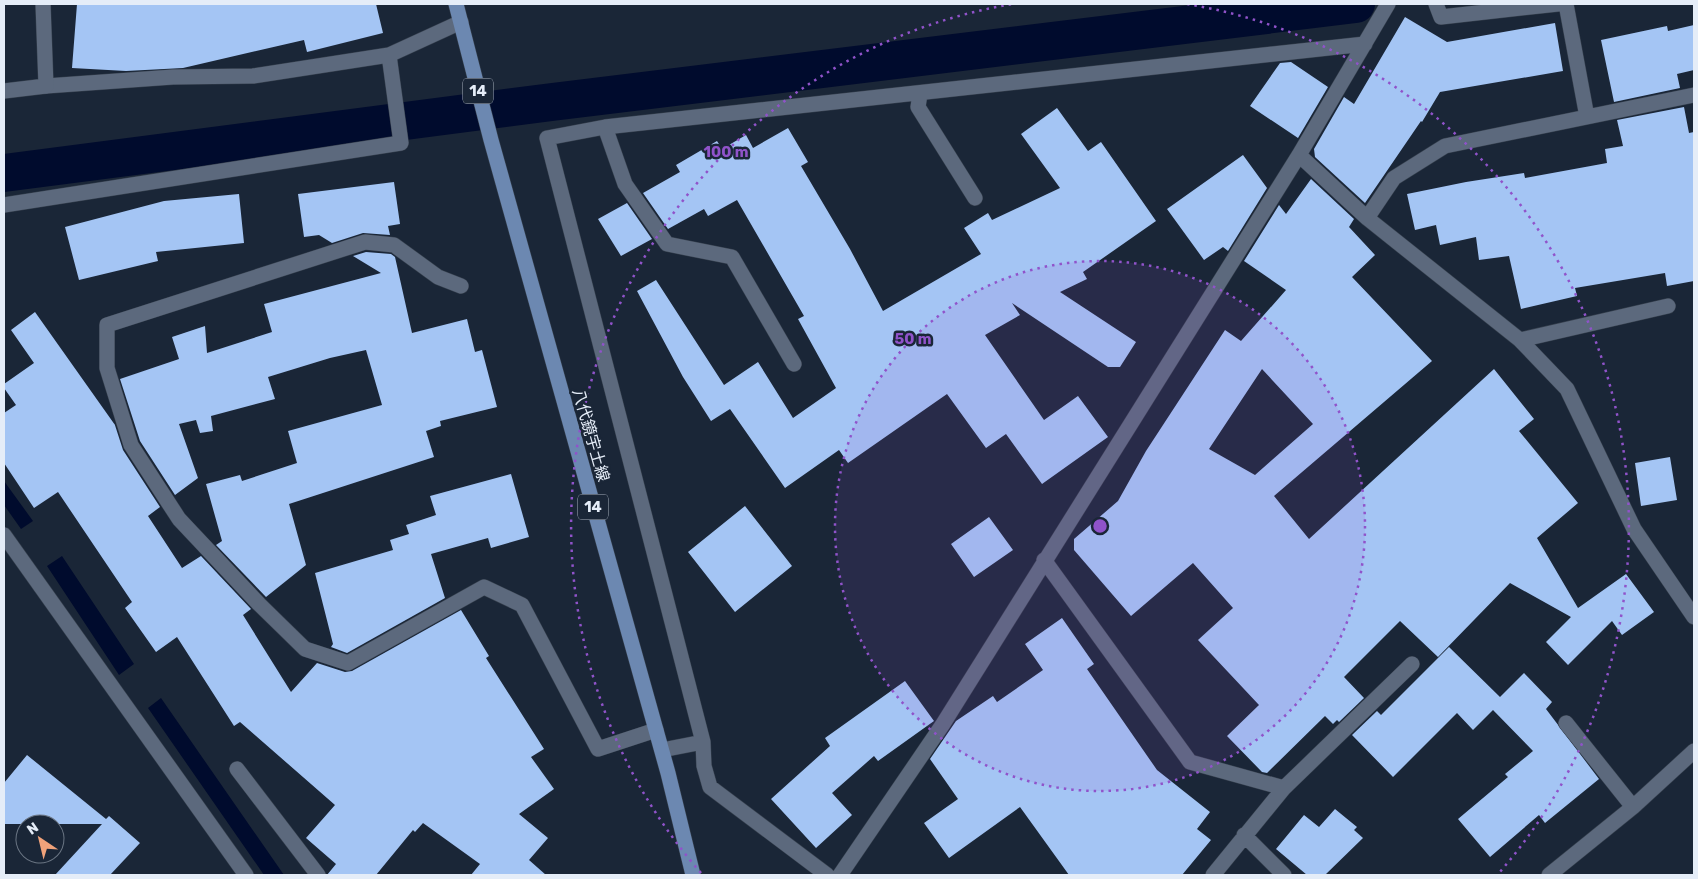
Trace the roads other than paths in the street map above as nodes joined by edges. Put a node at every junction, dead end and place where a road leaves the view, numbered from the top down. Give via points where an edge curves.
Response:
1 (43, 4) edge
2 (456, 4) edge
3 (1388, 4) edge
4 (1558, 4) edge
5 (1566, 4) edge
6 (1439, 10) edge
7 (461, 22) junction
8 (1366, 43) junction
9 (389, 55) junction
10 (46, 86) junction
11 (4, 91) edge
12 (920, 94) junction
13 (1694, 95) edge
14 (1587, 117) junction
15 (605, 127) junction
16 (1299, 155) junction
17 (975, 198) dead end
18 (4, 205) edge
19 (1367, 218) junction
20 (461, 286) dead end
21 (1668, 306) dead end
22 (1520, 340) junction
23 (794, 364) dead end
24 (4, 535) edge
25 (1044, 560) junction
26 (1694, 617) edge
27 (1412, 664) dead end
28 (1566, 723) dead end
29 (656, 730) junction
30 (703, 742) junction
31 (662, 750) junction
32 (1694, 751) edge
33 (237, 769) dead end
34 (1284, 788) junction
35 (1633, 807) junction
36 (1244, 835) junction
37 (246, 875) edge
38 (318, 875) edge
39 (693, 875) edge
40 (827, 875) edge
41 (840, 875) edge
42 (1213, 875) edge
43 (1284, 875) edge
44 (1550, 875) edge

1 - 10 street
2 - 7 main road, 八代鏡宇土線 / 14
3 - 8 street
4 - 6 street
5 - 14 street
7 - 9 street
7 - 29 main road, 八代鏡宇土線 / 14
8 - 12 street
8 - 16 street
9 - 10 street via 253,76 173,77
9 - 18 street via 402,142
10 - 11 street
12 - 15 street
12 - 17 street via 918,107
13 - 14 street
14 - 19 street via 1445,146 1394,178
15 - 23 street via 625,184 667,244 732,257
15 - 30 street via 547,138
16 - 19 street
16 - 25 street
19 - 22 street
20 - 29 street via 438,277 394,245 365,242 107,325 107,368 130,445 179,520 305,649 348,663 484,588 522,605 598,749
21 - 22 street
22 - 26 street via 1567,389 1634,529
24 - 37 street
25 - 34 street via 1190,762
25 - 41 street via 943,724
27 - 34 street
28 - 35 street
29 - 31 main road, 八代鏡宇土線 / 14
30 - 31 street
30 - 40 street via 704,766 710,787
31 - 39 main road, 八代鏡宇土線 / 14
32 - 35 street
33 - 38 street
34 - 36 street
35 - 44 street
36 - 42 street
36 - 43 street

